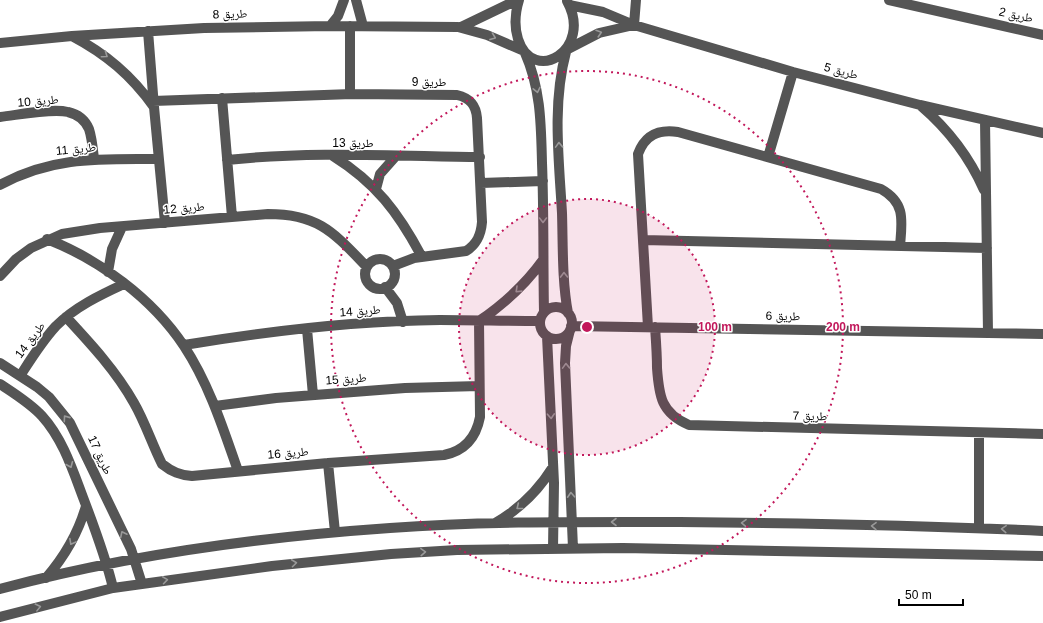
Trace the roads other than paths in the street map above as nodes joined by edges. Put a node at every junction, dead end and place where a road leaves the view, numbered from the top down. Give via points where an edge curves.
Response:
1 (344, 0) edge
2 (356, 0) edge
3 (518, 0) edge
4 (636, 0) edge
5 (889, 0) edge
6 (901, 2) edge
7 (568, 3) edge
8 (634, 25) junction
9 (330, 26) junction
10 (350, 26) junction
11 (363, 26) junction
12 (461, 27) junction
13 (148, 31) junction
14 (1043, 35) edge
15 (72, 36) junction
16 (0, 43) edge
17 (567, 51) junction
18 (524, 52) junction
19 (793, 72) junction
20 (350, 94) junction
21 (222, 98) junction
22 (153, 104) junction
23 (920, 105) junction
24 (0, 117) edge
25 (985, 120) junction
26 (1043, 133) edge
27 (333, 156) junction
28 (396, 156) junction
29 (768, 157) junction
30 (480, 158) junction
31 (94, 159) junction
32 (159, 159) junction
33 (227, 160) junction
34 (543, 181) junction
35 (481, 183) junction
36 (0, 185) edge
37 (376, 189) junction
38 (986, 194) junction
39 (232, 217) junction
40 (165, 223) junction
41 (122, 226) junction
42 (47, 239) junction
43 (643, 240) junction
44 (900, 246) junction
45 (987, 248) junction
46 (422, 257) junction
47 (543, 260) junction
48 (393, 266) junction
49 (367, 267) junction
50 (108, 272) junction
51 (0, 276) edge
52 (124, 284) junction
53 (385, 288) junction
54 (568, 313) junction
55 (66, 317) junction
56 (542, 317) junction
57 (479, 321) junction
58 (403, 322) junction
59 (652, 327) junction
60 (570, 328) junction
61 (307, 329) junction
62 (988, 333) junction
63 (1043, 334) edge
64 (546, 336) junction
65 (184, 346) junction
66 (0, 363) edge
67 (20, 376) junction
68 (0, 384) edge
69 (479, 386) junction
70 (313, 395) junction
71 (215, 406) junction
72 (980, 433) junction
73 (1043, 434) edge
74 (328, 463) junction
75 (553, 467) junction
76 (238, 471) junction
77 (86, 506) junction
78 (554, 522) junction
79 (573, 522) junction
80 (494, 524) junction
81 (979, 528) junction
82 (1043, 531) edge
83 (335, 532) junction
84 (573, 548) junction
85 (553, 549) junction
86 (1043, 556) edge
87 (134, 559) junction
88 (107, 564) junction
89 (46, 578) junction
90 (142, 584) junction
91 (113, 588) junction
92 (0, 589) edge
93 (0, 617) edge

1 - 9 street via 338,16
2 - 11 street
3 - 12 street, طريق 8
3 - 18 street via 515,26
4 - 8 street
5 - 6 street, طريق 2
6 - 14 street, طريق 2
7 - 8 street, طريق 5 via 602,12
7 - 17 street via 574,27
17 -> 8 street, طريق 5 via 599,33
8 - 19 street, طريق 5
9 - 10 street, طريق 8
9 - 13 street, طريق 8
10 - 11 street, طريق 8
10 - 20 street
11 - 12 street, طريق 8
12 -> 18 street, طريق 8 via 499,39
13 - 15 street, طريق 8
13 - 22 street
15 - 16 street, طريق 8
15 -> 22 street via 110,58
17 - 18 street, طريق 8 via 551,60 543,61
54 -> 17 street via 564,280 558,119 559,88
18 -> 34 street via 534,78 540,105
19 - 23 street, طريق 5
19 - 29 street
20 - 21 street, طريق 9
20 - 30 street, طريق 9 via 464,97 474,105 477,112
21 - 22 street, طريق 9
21 - 33 street
22 - 32 street
23 - 25 street, طريق 5
23 - 38 street via 961,148 977,173
24 - 31 street, طريق 10 via 58,112 77,115 85,121 89,130
25 - 26 street, طريق 5
25 - 38 street
27 - 28 street, طريق 13
27 - 33 street, طريق 13
27 - 37 street
28 - 30 street, طريق 13
28 - 37 street via 380,174
29 - 43 street, طريق 7 via 667,130 648,137 638,154
29 - 44 street, طريق 7 via 881,189 890,194 901,213
30 - 35 street, طريق 9
31 - 32 street, طريق 11
31 - 36 street, طريق 11 via 70,161 36,169
32 - 40 street
33 - 39 street
34 - 35 street
34 -> 47 street
35 - 46 street, طريق 9 via 482,229 476,242 459,253
37 - 46 street via 397,214
38 - 45 street
39 - 40 street, طريق 12
39 - 49 street, طريق 12 via 288,214 306,218 335,234
40 - 41 street, طريق 12
41 - 42 street, طريق 12 via 76,231
41 - 50 street via 112,249
42 - 50 street via 79,253
42 - 51 street, طريق 12 via 16,259
43 - 44 street
43 - 59 street, طريق 7
44 - 45 street
45 - 62 street
46 - 48 street, طريق 9
47 - 56 street
47 -> 57 street via 520,288
48 - 49 street via 386,260 378,259 373,260
48 - 53 street via 395,276
49 - 53 street via 366,277 371,285
50 - 52 street
52 - 55 street, طريق 14 via 91,300
52 - 65 street via 157,312
53 - 58 street via 397,303
54 - 56 street via 558,307 551,308
54 - 60 street
55 - 67 street, طريق 14 via 48,336
55 - 76 street, طريق 16 via 123,384 135,404 162,464 171,471 186,476
56 - 57 street, طريق 14
56 - 64 street via 541,329
57 - 58 street, طريق 14
57 - 69 street, طريق 16
58 - 61 street, طريق 14
59 - 60 street, طريق 6
59 - 62 street, طريق 6
59 - 72 street, طريق 7 via 658,390 662,402 678,420 689,425
60 - 64 street via 562,337
79 -> 60 street via 566,363
61 - 65 street, طريق 14
61 - 70 street
62 - 63 street, طريق 6
64 -> 75 street
65 - 71 street
66 - 67 street, طريق 17
87 -> 67 street, طريق 17 via 70,423 49,397
68 -> 77 street via 28,403 53,431
69 - 70 street, طريق 15 via 424,386
69 - 74 street, طريق 16 via 478,427 469,443 461,449 444,455
70 - 71 street, طريق 15
71 - 76 street
72 - 73 street, طريق 7
72 - 81 street
74 - 76 street, طريق 16
74 - 83 street
75 - 78 street
75 -> 80 street via 528,500
77 - 88 street
77 -> 89 street via 72,542
78 - 79 street
78 - 80 street
78 - 85 street
81 -> 79 street
79 - 84 street
80 - 83 street
82 -> 81 street
83 - 87 street
84 - 85 street
84 - 86 street
90 -> 85 street via 340,558 457,550
87 - 88 street
87 - 90 street, طريق 17
88 - 89 street
88 - 91 street
89 - 92 street
90 - 91 street
93 -> 91 street

